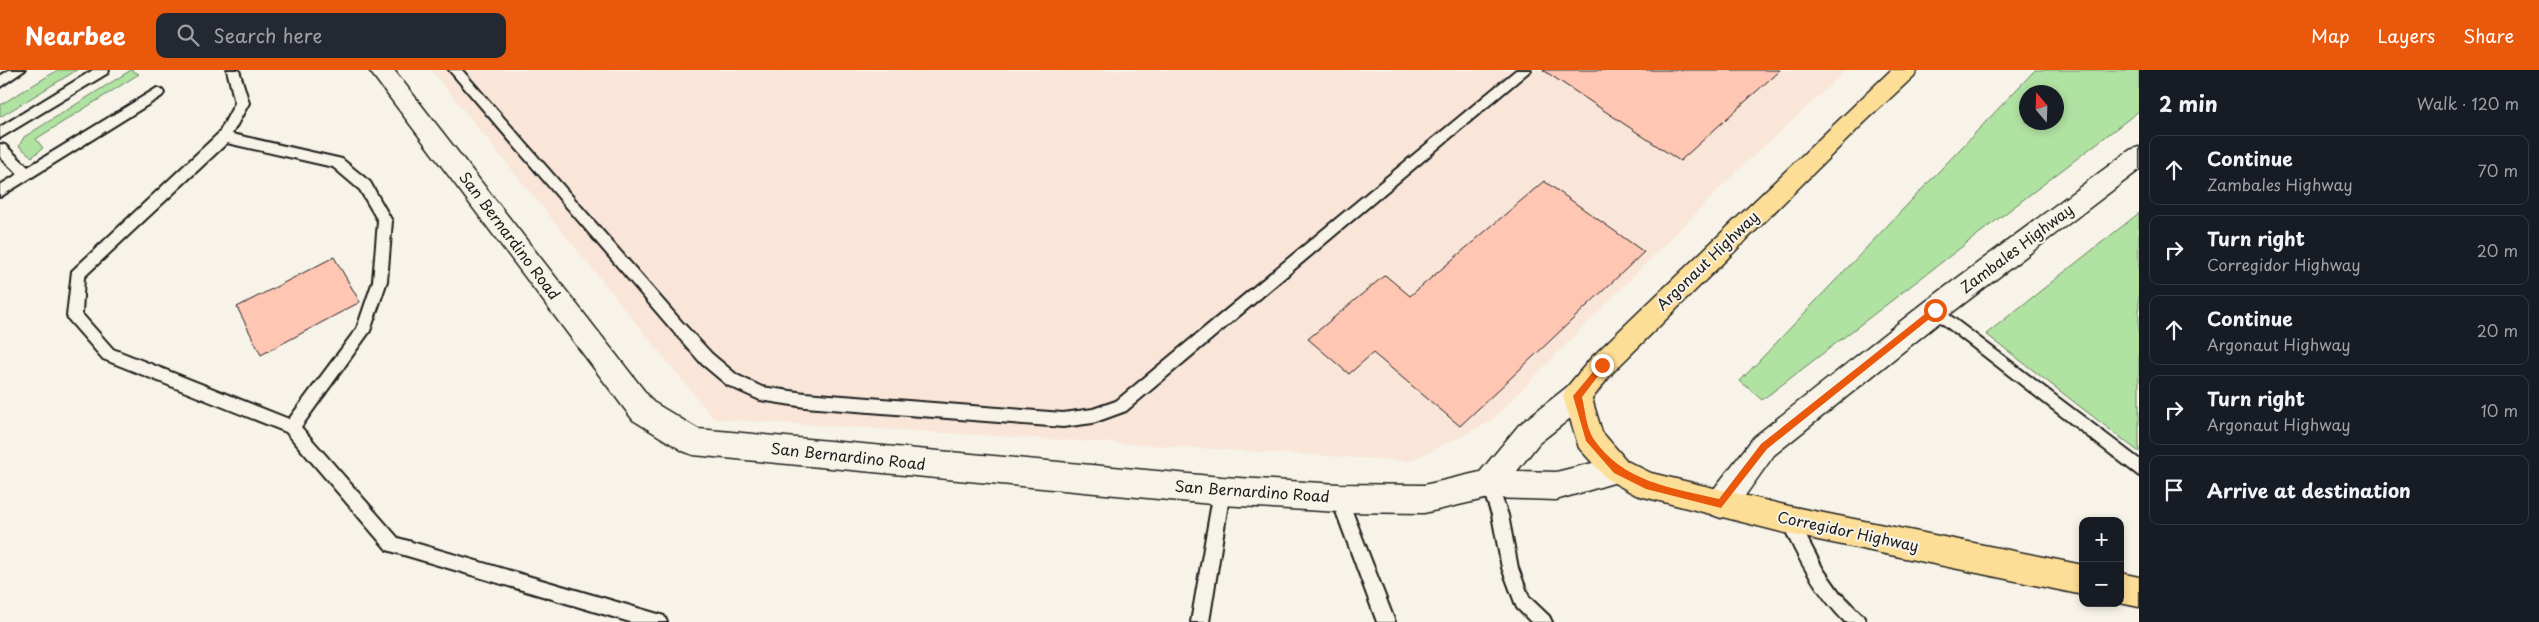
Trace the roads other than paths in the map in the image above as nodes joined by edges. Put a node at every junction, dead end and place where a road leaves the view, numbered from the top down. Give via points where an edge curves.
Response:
1 (19, 70) edge
2 (103, 70) edge
3 (233, 70) edge
4 (381, 70) edge
5 (456, 70) edge
6 (1525, 70) edge
7 (1906, 70) edge
8 (0, 82) edge
9 (157, 93) dead end
10 (0, 133) edge
11 (224, 137) junction
12 (0, 150) edge
13 (2139, 158) edge
14 (28, 175) junction
15 (0, 192) edge
16 (1935, 310) junction
17 (1577, 396) junction
18 (292, 427) junction
19 (2139, 469) edge
20 (1617, 470) junction
21 (1489, 484) junction
22 (1222, 491) junction
23 (1338, 498) junction
24 (1721, 504) junction
25 (1789, 520) junction
26 (2079, 579) edge
27 (2124, 589) edge
28 (2139, 592) edge
29 (658, 622) edge
30 (1200, 622) edge
31 (1386, 622) edge
32 (1543, 622) edge
33 (1857, 622) edge

1 - 8 lane
2 - 10 lane
3 - 11 lane via 242,103
4 - 22 street, San Bernardino Road via 643,411 693,442
5 - 6 lane via 677,326 732,380 760,393 805,400 1063,420 1086,419 1121,406
7 - 17 main road, Argonaut Highway via 1602,365
9 - 14 lane
11 - 18 lane via 337,163 365,186 384,221 380,281 363,331
11 - 18 lane via 77,275 74,316 108,354
12 - 14 lane
13 - 16 street, Zambales Highway
14 - 15 lane
16 - 19 lane
16 - 24 street, Zambales Highway via 1764,446
17 - 20 main road via 1589,439
17 - 21 street via 1530,434
18 - 29 lane via 393,544
20 - 21 street, San Bernardino Road via 1556,486
20 - 24 main road, Corregidor Highway via 1646,485
21 - 23 street, San Bernardino Road via 1424,499
21 - 32 lane via 1500,515 1510,568 1523,602
22 - 23 street, San Bernardino Road
22 - 30 lane
23 - 31 lane
24 - 25 main road, Corregidor Highway
25 - 26 main road, Corregidor Highway
25 - 33 lane via 1814,574 1838,605
27 - 28 main road

